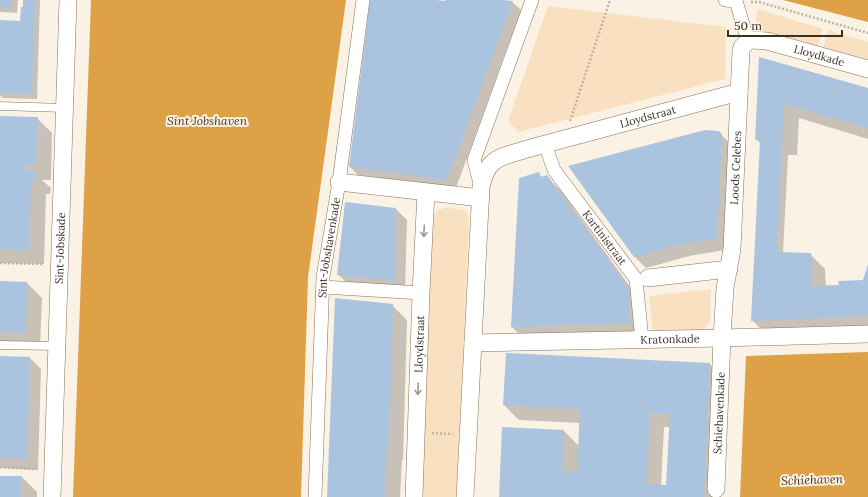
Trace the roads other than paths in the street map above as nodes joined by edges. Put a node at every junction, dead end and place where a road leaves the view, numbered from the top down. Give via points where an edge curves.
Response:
1 (68, 0) edge
2 (363, 0) edge
3 (532, 0) edge
4 (731, 1) edge
5 (748, 41) junction
6 (868, 69) edge
7 (738, 92) junction
8 (0, 106) edge
9 (65, 108) junction
10 (545, 144) junction
11 (339, 182) junction
12 (426, 192) junction
13 (481, 192) junction
14 (729, 269) junction
15 (648, 278) dead end
16 (323, 287) junction
17 (421, 293) junction
18 (868, 334) edge
19 (722, 338) junction
20 (642, 340) junction
21 (473, 343) junction
22 (0, 345) edge
23 (58, 346) junction
24 (716, 489) dead end
25 (52, 497) edge
26 (315, 497) edge
27 (414, 497) edge
28 (465, 497) edge

1 - 9 street, Sint-Jobskade
2 - 11 street, Sint-Jobshavenkade
3 - 13 street, Lloydstraat via 474,160
4 - 5 street
5 - 6 street, Lloydkade via 776,43
5 - 7 street, Loods Celebes via 741,50
7 - 10 street, Lloydstraat
7 - 14 street, Loods Celebes
8 - 9 lane
9 - 23 street, Sint-Jobskade
10 - 13 street, Lloydstraat via 496,159 486,171
10 - 20 street, Kartinistraat via 554,170 636,279
11 - 12 street
11 - 16 street, Sint-Jobshavenkade
12 - 13 street
12 -> 17 street, Lloydstraat
13 - 21 street, Lloydstraat
14 - 15 street
14 - 19 street, Loods Celebes via 725,288
16 - 17 street
16 - 26 street, Sint-Jobshavenkade
17 -> 27 street, Lloydstraat
18 - 19 street, Kratonkade
19 - 20 street, Kratonkade
19 - 24 street, Schiehavenkade
20 - 21 street, Kratonkade
21 - 28 street, Lloydstraat
22 - 23 lane
23 - 25 street, Sint-Jobskade

